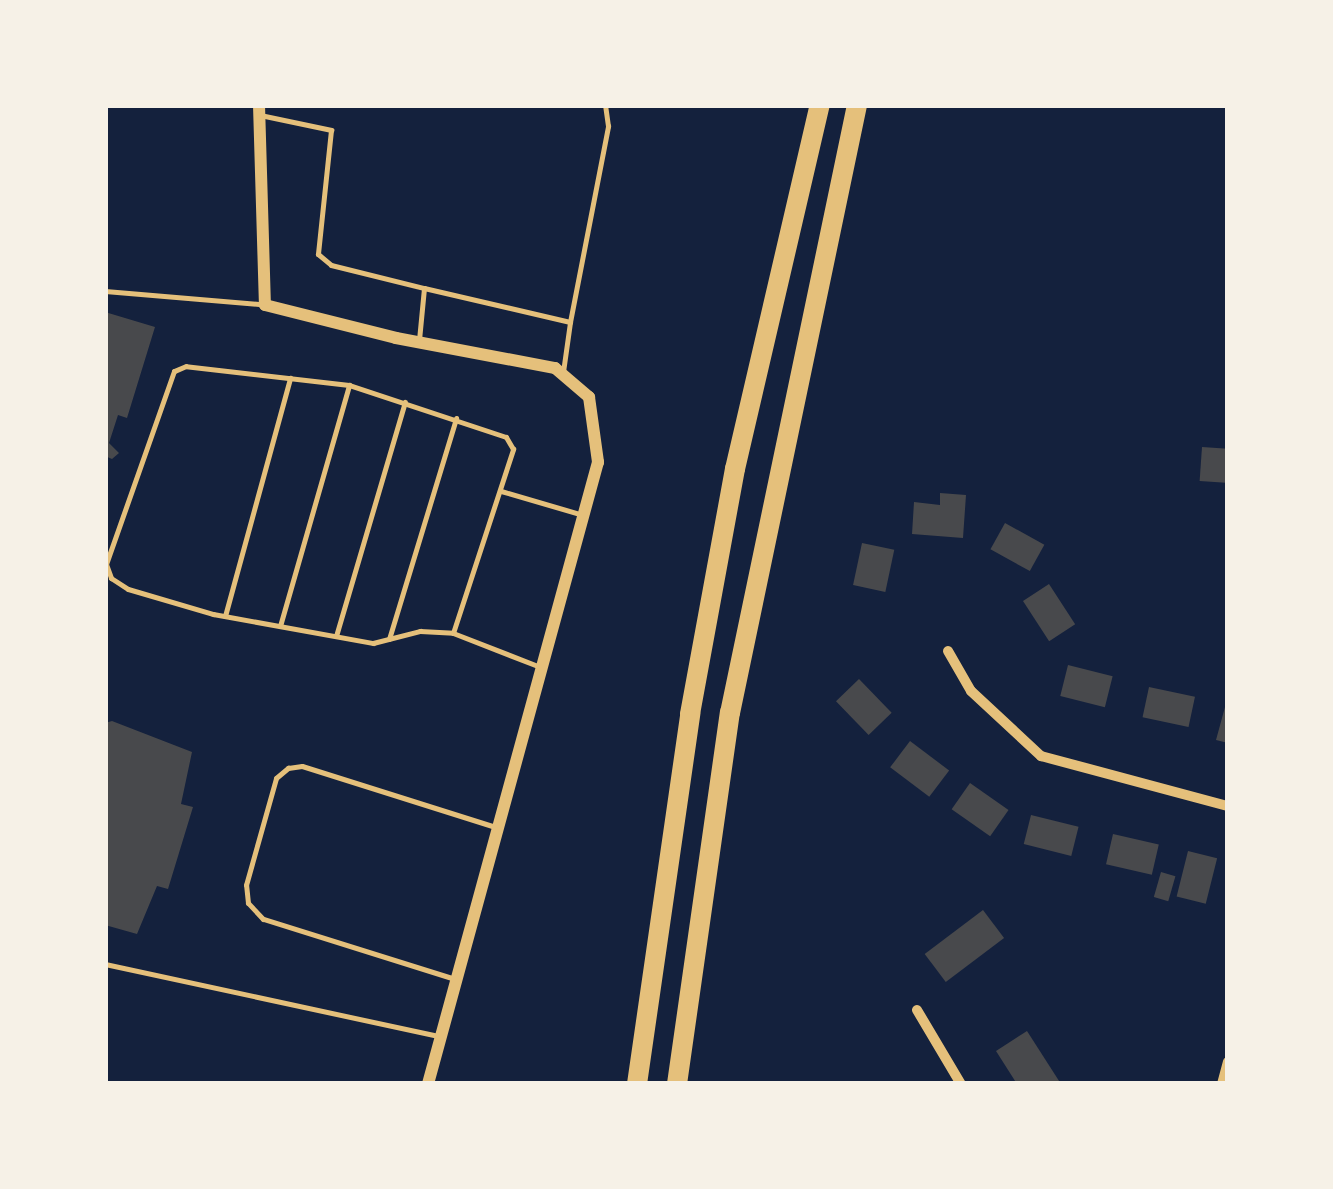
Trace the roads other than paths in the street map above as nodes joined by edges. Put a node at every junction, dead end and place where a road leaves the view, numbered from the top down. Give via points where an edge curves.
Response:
1 (604, 105) edge
2 (820, 105) edge
3 (856, 105) edge
4 (259, 110) edge
5 (424, 288) junction
6 (105, 292) edge
7 (265, 304) junction
8 (570, 322) junction
9 (419, 343) junction
10 (563, 375) junction
11 (290, 378) junction
12 (349, 385) junction
13 (405, 402) junction
14 (456, 418) junction
15 (500, 491) junction
16 (583, 515) junction
17 (225, 616) junction
18 (280, 626) junction
19 (452, 634) junction
20 (336, 636) junction
21 (389, 638) junction
22 (948, 650) dead end
23 (542, 667) junction
24 (1228, 806) edge
25 (498, 828) junction
26 (105, 964) edge
27 (456, 979) junction
28 (917, 1010) dead end
29 (440, 1037) junction
30 (1228, 1062) edge
31 (428, 1084) edge
32 (638, 1084) edge
33 (677, 1084) edge
34 (961, 1084) edge
35 (1222, 1084) edge

1 - 8 lane via 608,126
2 - 32 highway via 732,488 690,714
3 - 33 highway via 730,713
4 - 5 lane via 331,130 318,254 331,265
4 - 7 street
5 - 8 lane
5 - 9 lane
6 - 7 lane
7 - 9 street
8 - 10 lane
9 - 10 street via 556,368
10 - 16 street via 588,398 598,462
11 - 12 lane
11 - 17 lane
11 - 17 lane via 186,366 174,371 106,564 128,589
12 - 13 lane
12 - 18 lane
13 - 14 lane
13 - 20 lane
14 - 15 lane via 506,437 513,449
14 - 21 lane
15 - 16 lane
15 - 19 lane
16 - 23 street
17 - 18 lane
18 - 20 lane
19 - 21 lane via 420,631
19 - 23 lane
20 - 21 lane
22 - 24 street via 971,691 1042,756
23 - 25 street
25 - 27 street
25 - 27 lane via 302,766 288,768 276,778 246,885 248,903 263,919
26 - 29 lane
27 - 29 street
28 - 34 street
29 - 31 street
30 - 35 street

